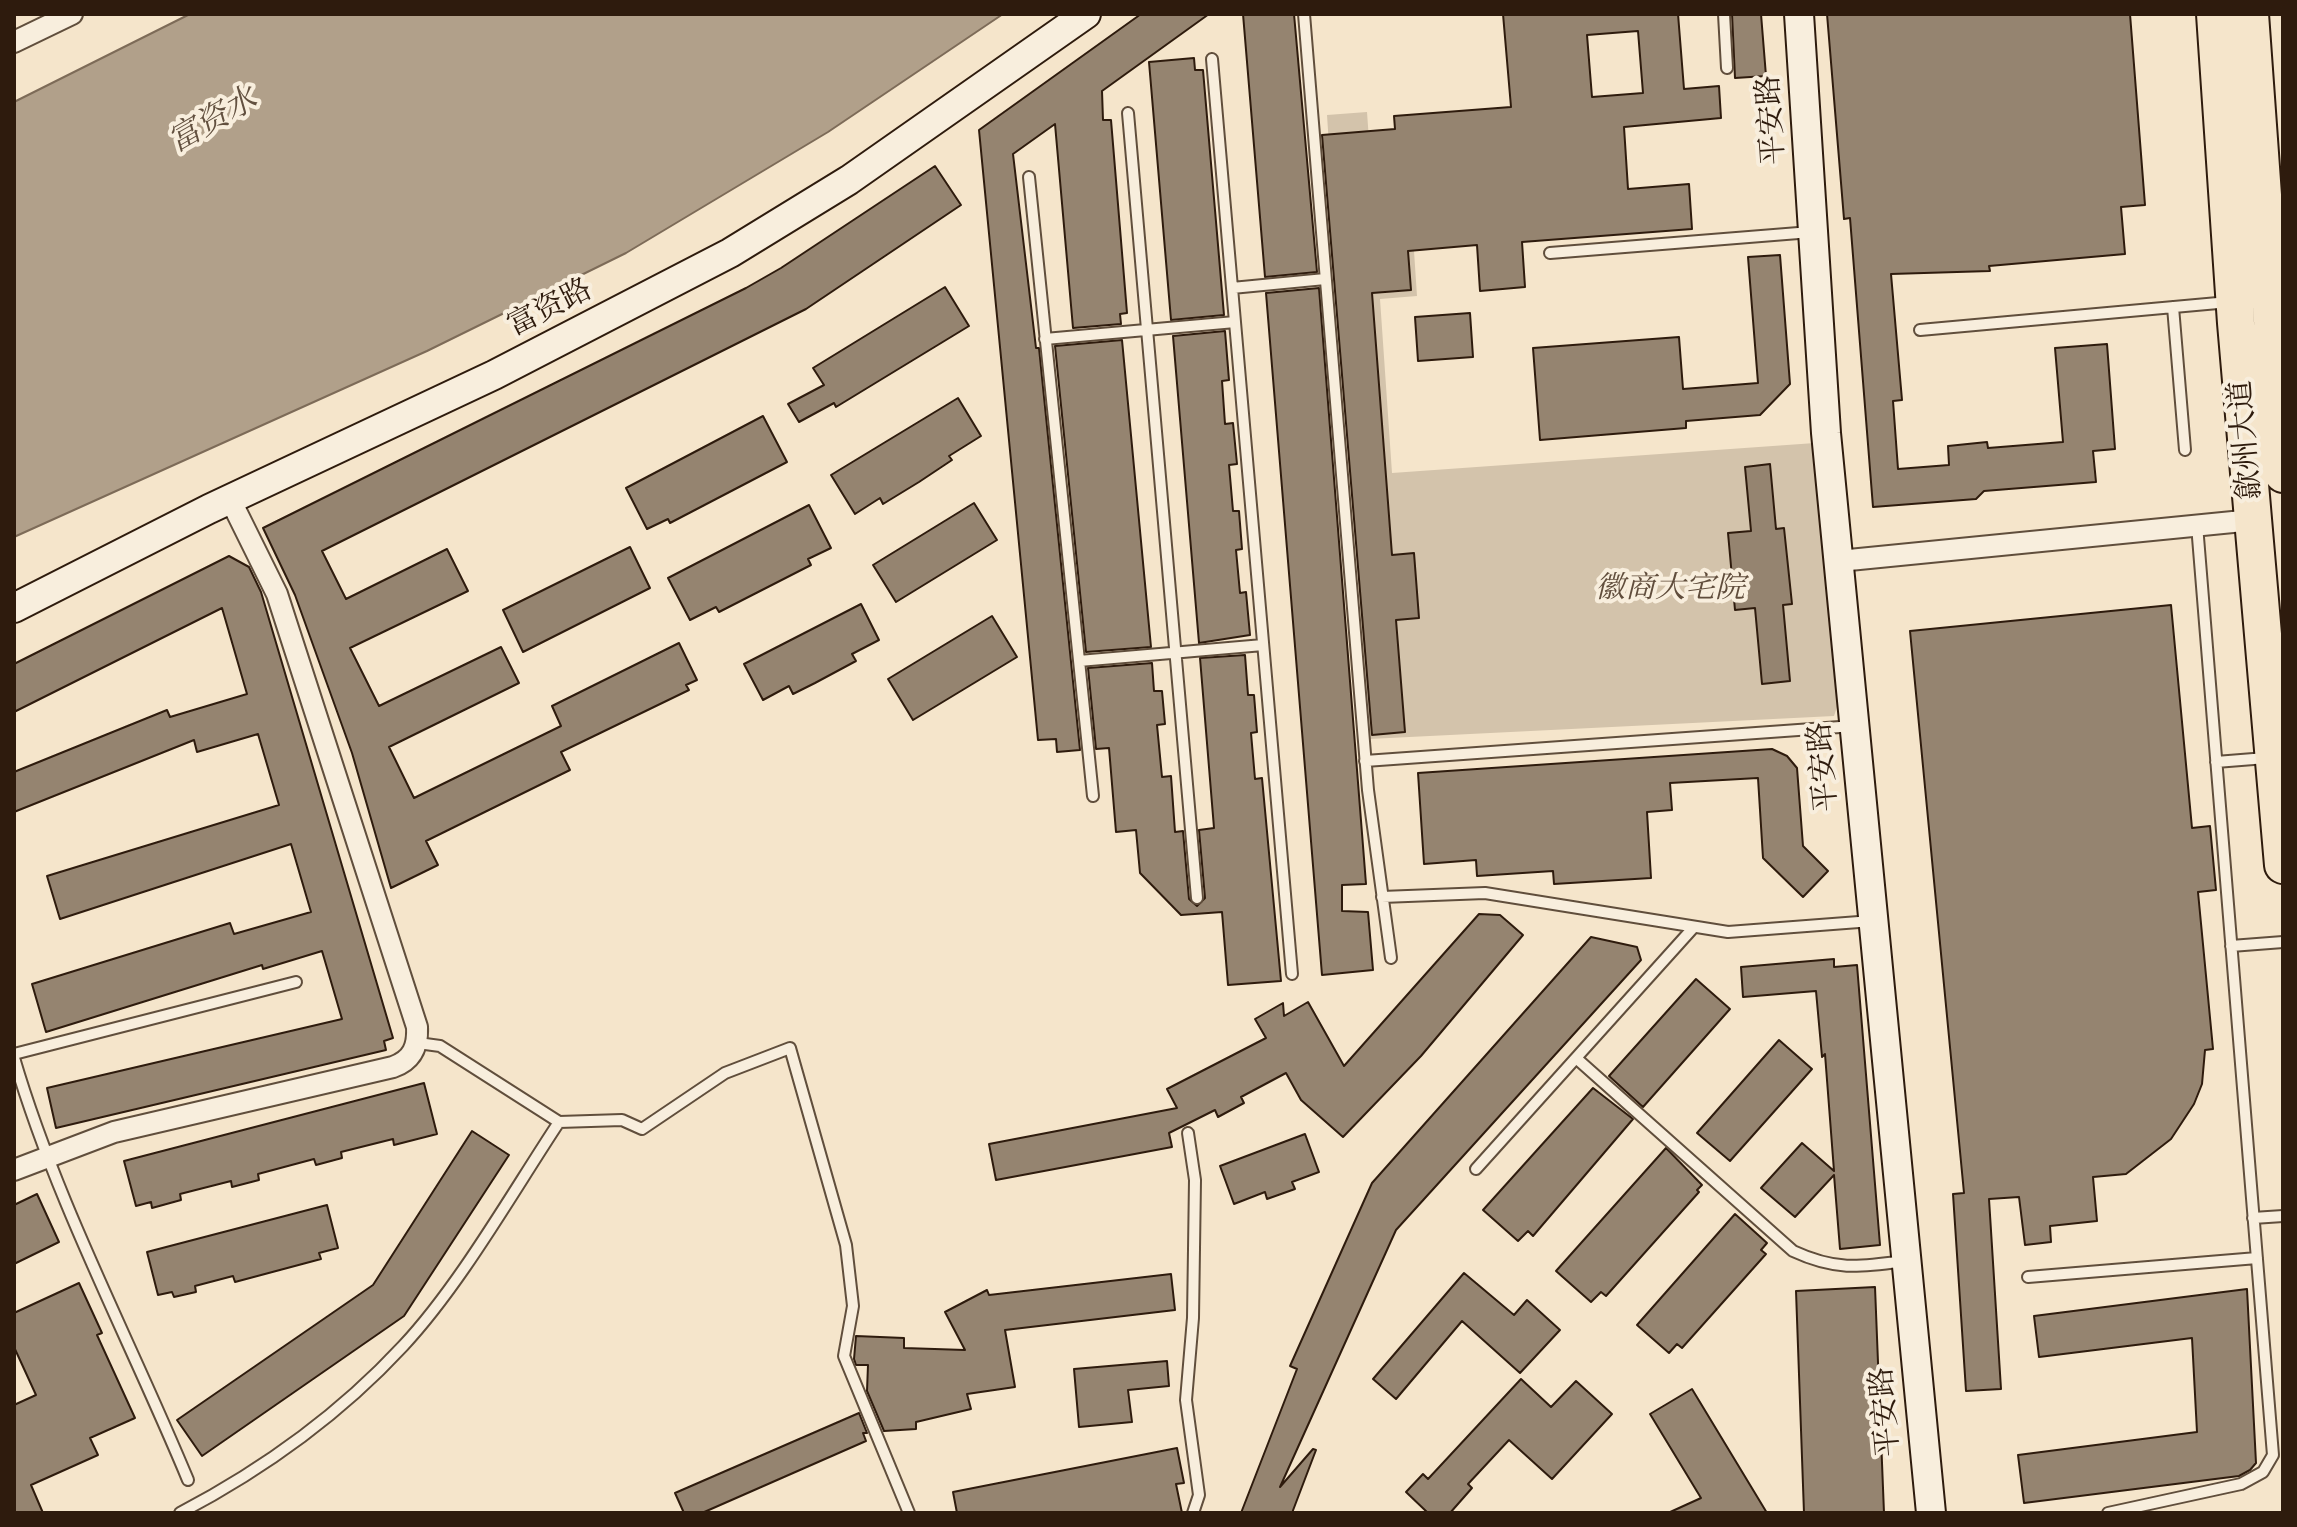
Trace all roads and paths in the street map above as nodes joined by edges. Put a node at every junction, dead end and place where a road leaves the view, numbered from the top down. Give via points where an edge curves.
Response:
1 (72, 14) edge
2 (1086, 14) edge
3 (1304, 14) edge
4 (1724, 14) edge
5 (1799, 14) edge
6 (2215, 14) edge
7 (2250, 14) edge
8 (14, 42) edge
9 (1212, 59) dead end
10 (1727, 68) dead end
11 (1128, 113) dead end
12 (1029, 177) dead end
13 (1813, 232) junction
14 (1550, 253) dead end
15 (1325, 279) junction
16 (1232, 288) junction
17 (2234, 301) junction
18 (2173, 307) junction
19 (1235, 322) junction
20 (1147, 329) junction
21 (1920, 330) dead end
22 (1045, 339) junction
23 (2185, 450) dead end
24 (2283, 474) edge
25 (230, 499) junction
26 (2253, 520) junction
27 (2197, 525) junction
28 (1839, 561) junction
29 (14, 608) edge
30 (1263, 645) junction
31 (1176, 652) junction
32 (1079, 661) junction
33 (1855, 726) junction
34 (2274, 757) junction
35 (1365, 761) junction
36 (2216, 762) junction
37 (1093, 796) dead end
38 (2283, 865) edge
39 (1382, 897) junction
40 (1197, 898) dead end
41 (1873, 921) junction
42 (1693, 928) junction
43 (2283, 942) edge
44 (2231, 946) junction
45 (1391, 958) dead end
46 (1292, 974) dead end
47 (296, 982) dead end
48 (418, 1043) junction
49 (1576, 1058) junction
50 (15, 1061) edge
51 (559, 1122) junction
52 (1188, 1133) dead end
53 (49, 1157) junction
54 (1476, 1169) dead end
55 (14, 1170) edge
56 (2283, 1216) edge
57 (2253, 1218) junction
58 (2257, 1258) junction
59 (1906, 1261) junction
60 (2028, 1277) dead end
61 (188, 1480) dead end
62 (184, 1512) edge
63 (909, 1513) edge
64 (1193, 1513) edge
65 (1931, 1513) edge
66 (2108, 1513) edge

1 - 8 street
2 - 25 street, 富资路 via 849,180 730,253 494,375
3 - 15 lane
4 - 10 lane
5 - 13 street, 平安路
6 - 17 highway, 歙州大道
7 - 24 highway, 歙州大道
9 - 16 lane
11 - 20 lane
12 - 22 lane
13 - 14 lane
13 - 28 street, 平安路
15 - 16 lane
15 - 35 lane
16 - 19 lane
17 - 18 lane
17 - 26 highway, 歙州大道
18 - 21 lane
18 - 23 lane
19 - 20 lane
19 - 30 lane
20 - 22 lane
20 - 31 lane
22 - 32 lane
25 - 29 street, 富资路
25 - 48 street via 277,594
26 - 27 street
26 - 34 highway, 歙州大道
27 - 28 street
27 - 36 lane
28 - 33 street, 平安路
30 - 31 lane
30 - 46 lane
31 - 32 lane
31 - 40 lane
32 - 37 lane
33 - 35 lane
33 - 41 street, 平安路
34 - 36 lane
34 - 38 highway, 歙州大道
35 - 39 lane
36 - 44 lane
39 - 42 lane via 1485,893
39 - 45 lane
41 - 42 lane via 1751,932
41 - 59 street, 平安路
42 - 49 lane
43 - 44 lane
44 - 57 lane
47 - 50 lane
48 - 51 lane via 440,1046
48 - 53 street via 402,1064 393,1067 114,1132
49 - 54 lane
49 - 59 lane via 1793,1251 1848,1268
50 - 53 lane
51 - 62 lane via 404,1346 317,1426
51 - 63 lane via 622,1120 642,1129 725,1073 790,1048 846,1245 853,1306 844,1356
52 - 64 lane via 1195,1180 1186,1400 1199,1495
53 - 55 street
53 - 61 lane
56 - 57 lane
57 - 58 lane
58 - 60 lane
58 - 66 lane via 2273,1455 2269,1464 2241,1484
59 - 65 street, 平安路

